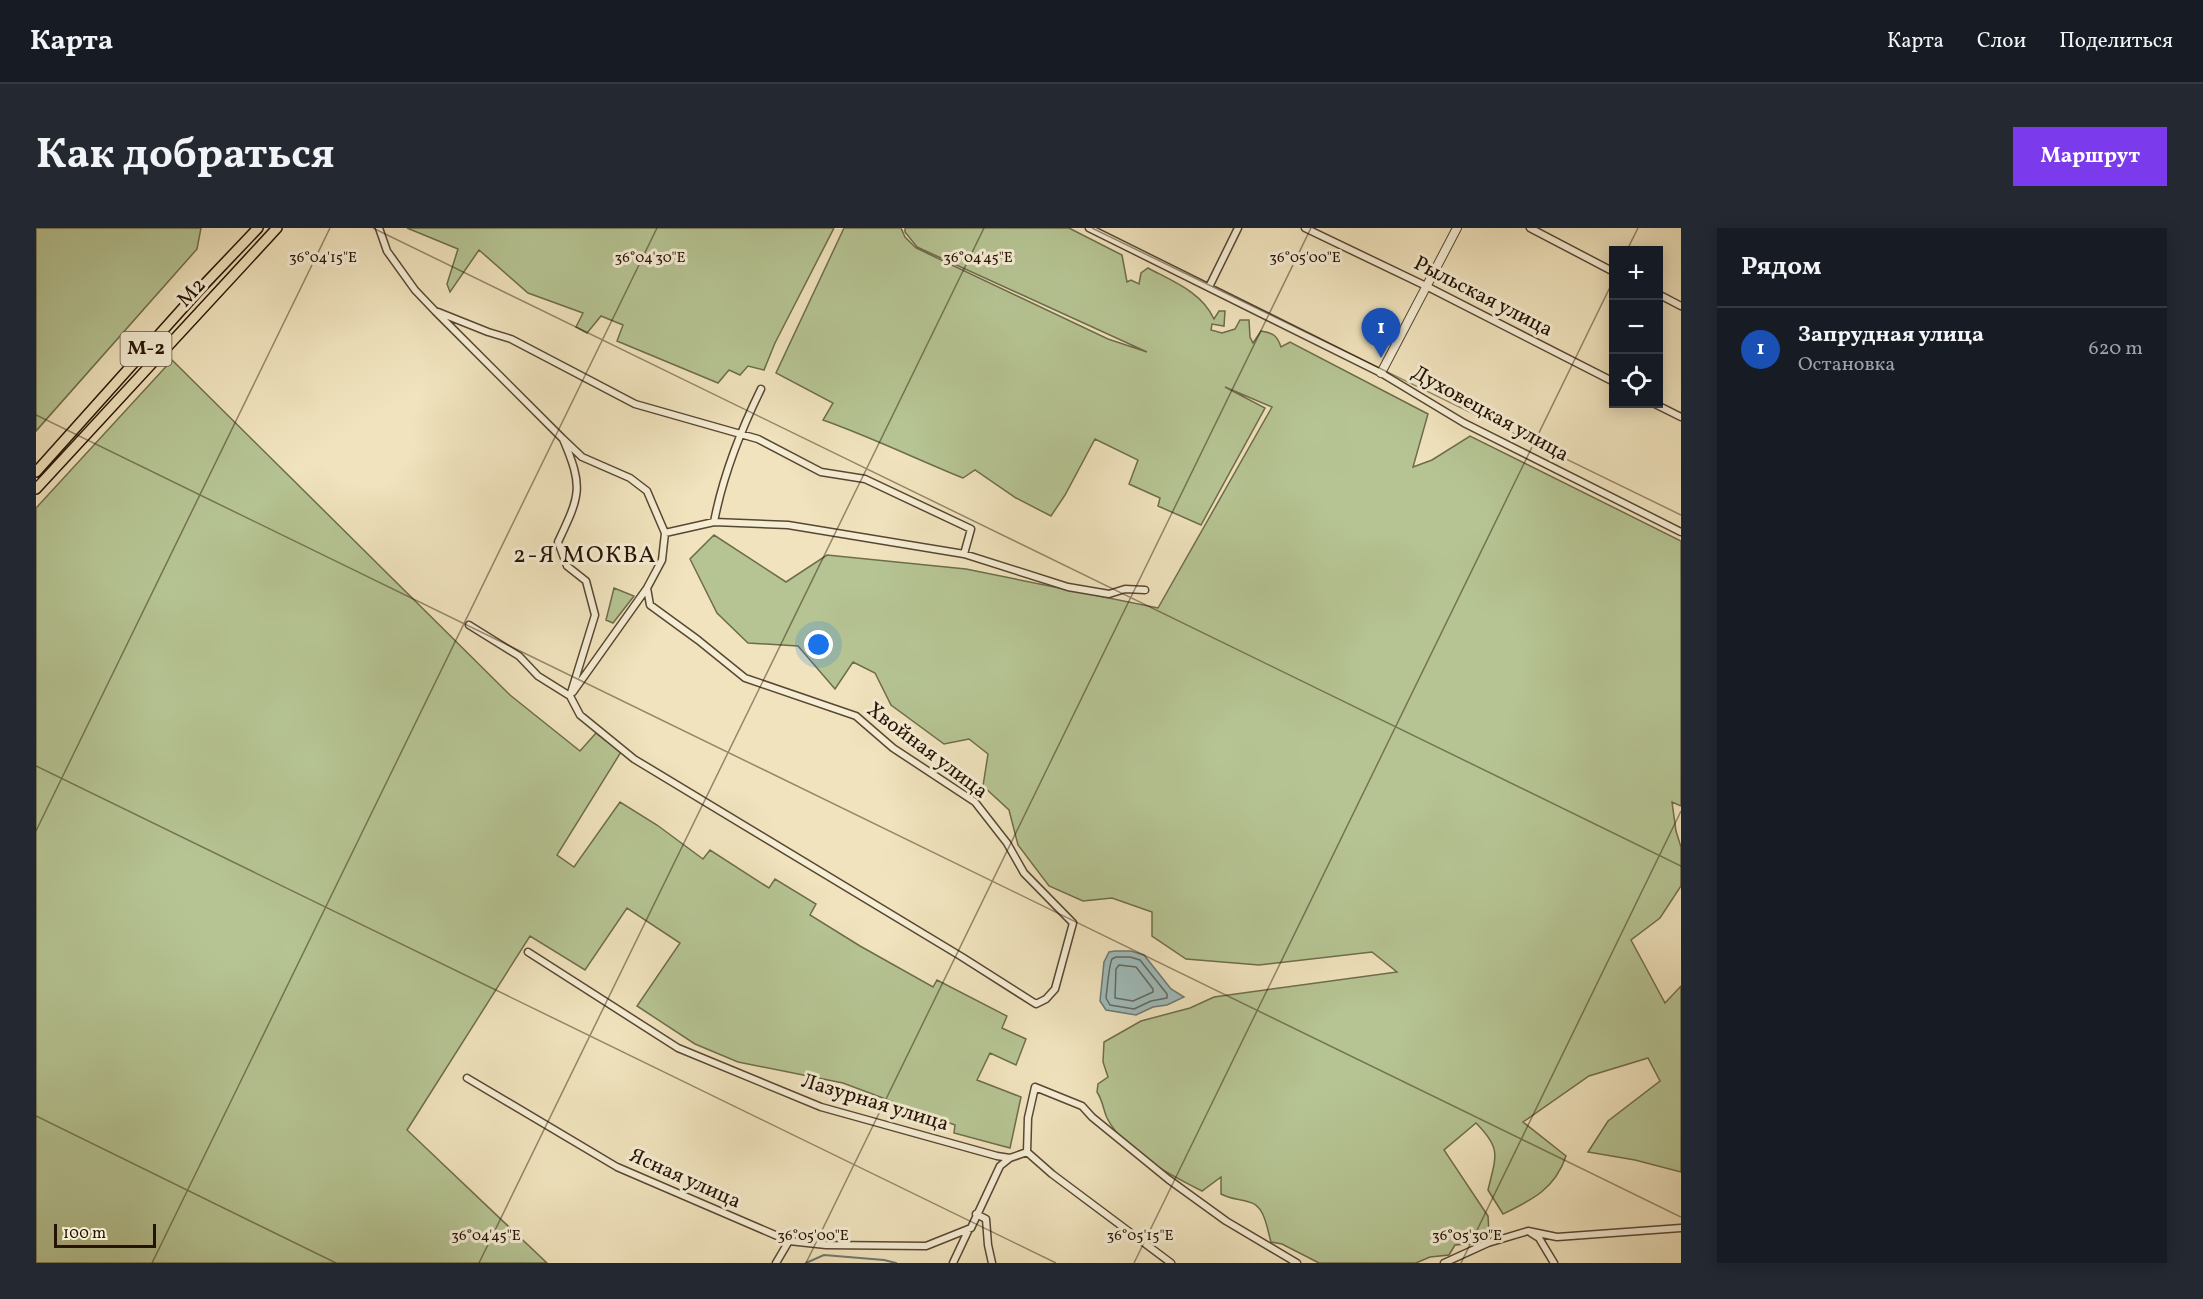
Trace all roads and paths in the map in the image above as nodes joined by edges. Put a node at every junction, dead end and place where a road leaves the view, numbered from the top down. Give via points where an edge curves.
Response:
1 (258, 228) edge
2 (278, 228) edge
3 (379, 228) edge
4 (1089, 228) edge
5 (1238, 228) edge
6 (1305, 228) edge
7 (1457, 228) edge
8 (1530, 228) edge
9 (1609, 269) edge
10 (1209, 287) junction
11 (1428, 287) junction
12 (1663, 296) edge
13 (1681, 306) edge
14 (435, 311) junction
15 (1382, 373) junction
16 (1609, 379) edge
17 (761, 389) dead end
18 (1663, 408) edge
19 (1681, 417) edge
20 (739, 434) junction
21 (563, 439) junction
22 (36, 472) edge
23 (36, 489) edge
24 (714, 522) junction
25 (1681, 532) edge
26 (666, 533) junction
27 (964, 554) junction
28 (647, 588) junction
29 (1144, 590) dead end
30 (469, 626) dead end
31 (570, 696) junction
32 (528, 952) dead end
33 (467, 1078) dead end
34 (1027, 1152) junction
35 (1010, 1158) junction
36 (976, 1214) junction
37 (1681, 1228) edge
38 (969, 1229) junction
39 (1528, 1231) junction
40 (789, 1241) junction
41 (776, 1263) edge
42 (952, 1263) edge
43 (992, 1263) edge
44 (1171, 1263) edge
45 (1296, 1263) edge
46 (1444, 1263) edge
47 (1554, 1263) edge

1 - 22 highway, М-2
2 - 23 highway, М2
3 - 14 street via 387,251
4 - 10 street, Духовецкая улица
5 - 10 street
6 - 11 street, Рыльская улица
7 - 11 street
8 - 9 street
10 - 15 street, Духовецкая улица
11 - 15 street
11 - 16 street, Рыльская улица
12 - 13 street
14 - 20 street via 511,339 634,404
14 - 21 street
15 - 25 street, Духовецкая улица via 1464,423
17 - 20 street
18 - 19 street
20 - 24 street
20 - 27 street via 759,439 821,472 865,479 971,529
21 - 26 street via 582,457 630,478 647,491
21 - 31 street via 575,468 578,495 558,542 567,566 586,580 595,615
24 - 26 street
24 - 27 street via 788,525
26 - 28 street via 662,560
27 - 29 street via 1068,587 1109,594
28 - 31 street
28 - 31 street, Хвойная улица via 650,605 745,678 856,716 893,748 975,802 1007,843 1024,873 1073,923 1055,989 1036,1004 634,759 580,715
30 - 31 street via 519,656 538,676
32 - 35 street, Лазурная улица via 684,1051 821,1107
33 - 40 street, Ясная улица via 617,1167
34 - 35 street
34 - 44 street
34 - 45 street via 1028,1118 1035,1087 1082,1106 1167,1179 1226,1221
35 - 36 street via 1000,1166
36 - 38 street
36 - 43 street via 986,1219
37 - 39 street via 1557,1237
38 - 40 street, Ясная улица via 926,1246
38 - 42 street
39 - 46 street via 1488,1243
39 - 47 street via 1539,1238
40 - 41 street

